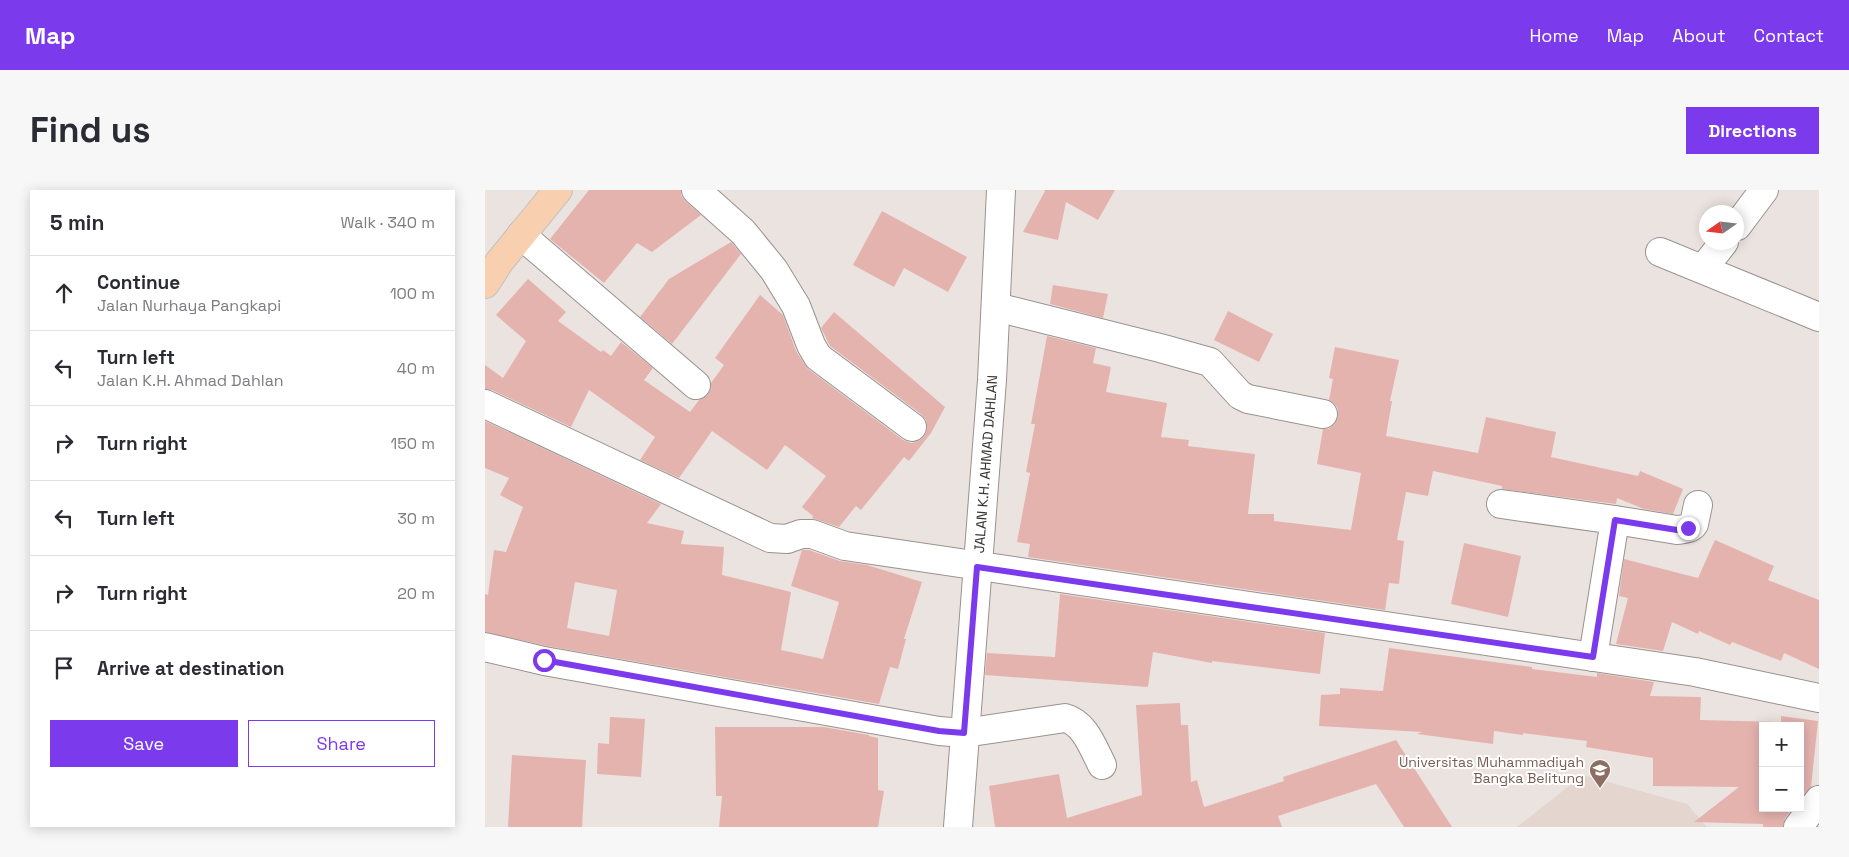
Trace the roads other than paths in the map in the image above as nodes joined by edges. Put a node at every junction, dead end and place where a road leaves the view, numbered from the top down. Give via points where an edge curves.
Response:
1 (557, 190) edge
2 (696, 190) edge
3 (1001, 190) edge
4 (1764, 190) edge
5 (1744, 217) edge
6 (521, 235) junction
7 (1717, 250) edge
8 (1660, 252) dead end
9 (1703, 269) junction
10 (485, 284) edge
11 (996, 307) junction
12 (1819, 317) edge
13 (696, 385) dead end
14 (485, 404) edge
15 (1323, 414) dead end
16 (912, 427) dead end
17 (1501, 504) dead end
18 (1698, 505) dead end
19 (1615, 520) junction
20 (977, 567) junction
21 (485, 647) edge
22 (1593, 657) junction
23 (1819, 698) edge
24 (964, 733) junction
25 (1102, 765) dead end
26 (1819, 800) edge
27 (958, 827) edge
28 (1798, 827) edge

1 - 6 main road
2 - 16 street via 743,232 769,263 796,306 818,356
3 - 11 street, JALAN K.H. AHMAD DAHLAN
4 - 5 street
6 - 10 main road
6 - 13 street
7 - 9 street
8 - 9 street
9 - 12 street
11 - 15 street via 1209,362 1240,395 1248,399
11 - 20 street, JALAN K.H. AHMAD DAHLAN
14 - 20 street via 770,538 787,539 812,534 845,546
17 - 19 street
18 - 19 street via 1693,526 1683,529
19 - 22 street
20 - 22 street
20 - 24 street, JALAN K.H. AHMAD DAHLAN
21 - 24 street via 627,676
22 - 23 street via 1695,672
24 - 25 street via 1065,718 1074,720
24 - 27 street, JALAN K.H. AHMAD DAHLAN
26 - 28 street

